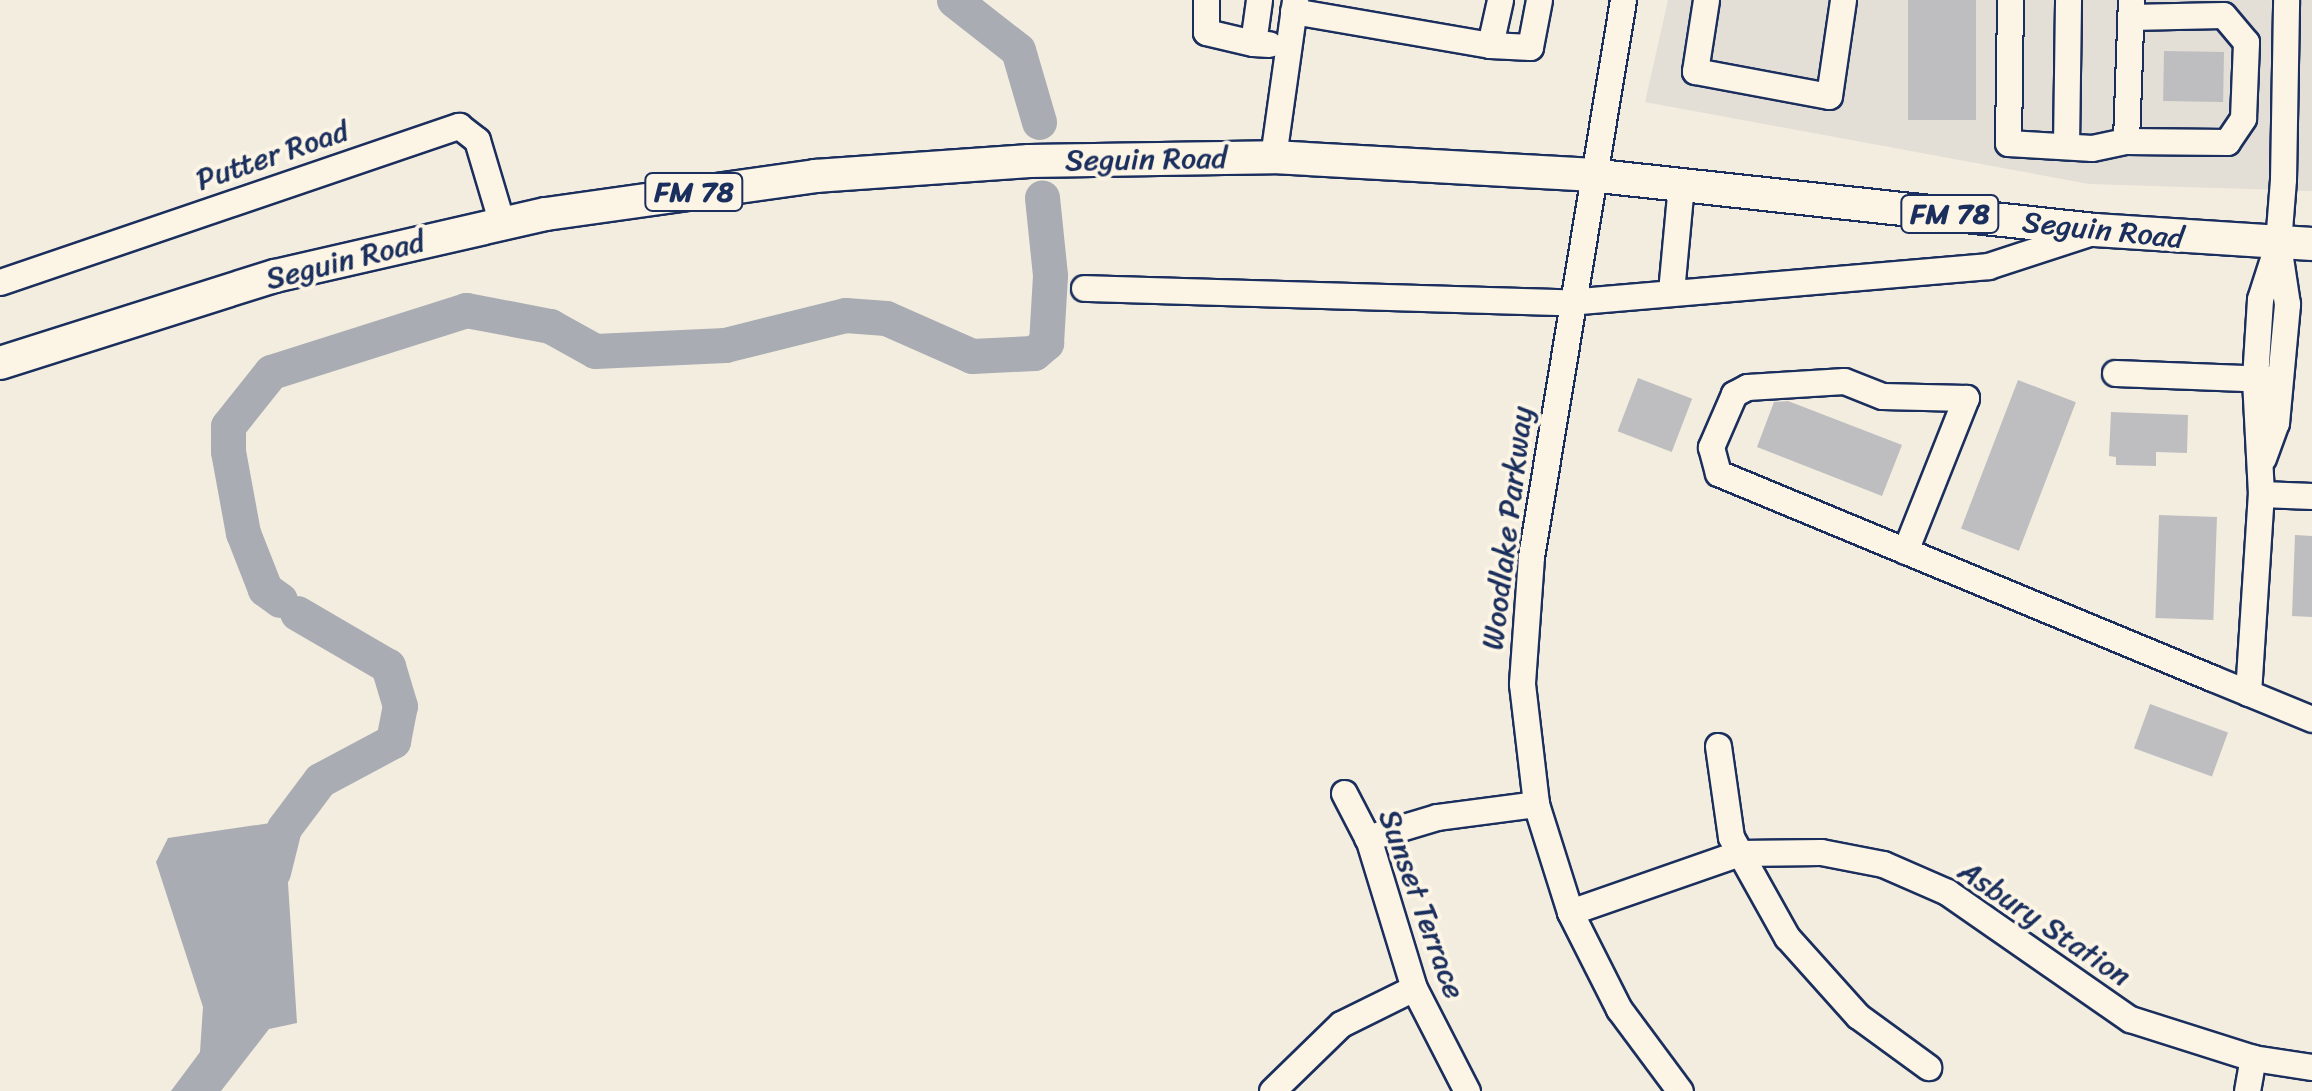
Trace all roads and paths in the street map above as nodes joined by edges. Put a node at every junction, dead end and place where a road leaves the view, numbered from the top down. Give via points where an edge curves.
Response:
1 (1206, 0) edge
2 (1259, 0) edge
3 (1500, 0) edge
4 (1539, 0) edge
5 (1623, 0) edge
6 (1706, 0) edge
7 (1843, 0) edge
8 (2010, 0) edge
9 (2068, 0) edge
10 (2286, 0) edge
11 (1294, 6) edge
12 (2130, 8) edge
13 (1253, 43) junction
14 (1287, 45) junction
15 (1490, 45) junction
16 (2126, 141) junction
17 (2066, 146) junction
18 (1273, 157) junction
19 (1590, 174) junction
20 (1681, 185) junction
21 (502, 224) junction
22 (2095, 230) junction
23 (2278, 244) junction
24 (2312, 244) edge
25 (0, 282) edge
26 (1084, 288) dead end
27 (1671, 292) junction
28 (1570, 302) junction
29 (0, 363) edge
30 (2115, 373) dead end
31 (2267, 379) junction
32 (2261, 494) junction
33 (2312, 496) edge
34 (1905, 550) junction
35 (2248, 693) junction
36 (2312, 719) edge
37 (1718, 746) dead end
38 (1344, 793) dead end
39 (1536, 804) junction
40 (1368, 838) junction
41 (1739, 854) junction
42 (1570, 912) junction
43 (1414, 988) junction
44 (2252, 1058) junction
45 (2312, 1066) edge
46 (1928, 1067) dead end
47 (1272, 1091) edge
48 (1467, 1091) edge
49 (1680, 1091) edge
50 (2246, 1091) edge

1 - 13 street via 1206,32
2 - 13 street
3 - 15 street
4 - 15 street via 1530,47
5 - 19 street, Woodlake Parkway
6 - 7 street via 1695,70 1829,96
8 - 17 street via 2008,142
9 - 17 street
10 - 23 street
11 - 14 street
11 - 15 street
12 - 16 street
12 - 16 street via 2223,15 2246,42 2243,118 2227,142
13 - 14 street
14 - 18 street
16 - 17 street
18 - 19 main road, Seguin Road / FM 78
18 - 21 main road, Seguin Road / FM 78 via 1029,161 814,176
19 - 20 main road, Seguin Road / FM 78
19 - 28 street, Woodlake Parkway
20 - 22 main road, Seguin Road / FM 78
20 - 27 street
21 - 25 street, Putter Road via 478,140 459,126
21 - 29 main road, Seguin Road / FM 78 via 275,276
22 - 23 main road, Seguin Road / FM 78
22 - 27 street via 1988,266
23 - 24 main road, Seguin Road / FM 78
23 - 31 street via 2287,304
26 - 28 street
27 - 28 street
28 - 39 street, Woodlake Parkway via 1523,621 1522,684
30 - 31 street
31 - 32 street via 2276,423 2262,458
32 - 33 street
32 - 35 street
34 - 34 street via 1718,474 1712,447 1734,394 1747,387 1844,381 1882,396 1966,398
34 - 35 street
35 - 36 street
37 - 41 street via 1724,816
38 - 40 street, Sunset Terrace
39 - 40 street via 1437,817
39 - 42 street, Woodlake Parkway
40 - 43 street, Sunset Terrace
41 - 42 street, Asbury Station
41 - 44 street, Asbury Station via 1821,852 1883,864 1948,892 2130,1019
41 - 46 street via 1820,978 1858,1016
42 - 49 street, Woodlake Parkway via 1618,1008
43 - 47 street via 1340,1024
43 - 48 street, Sunset Terrace
44 - 45 street, Asbury Station
44 - 50 street

